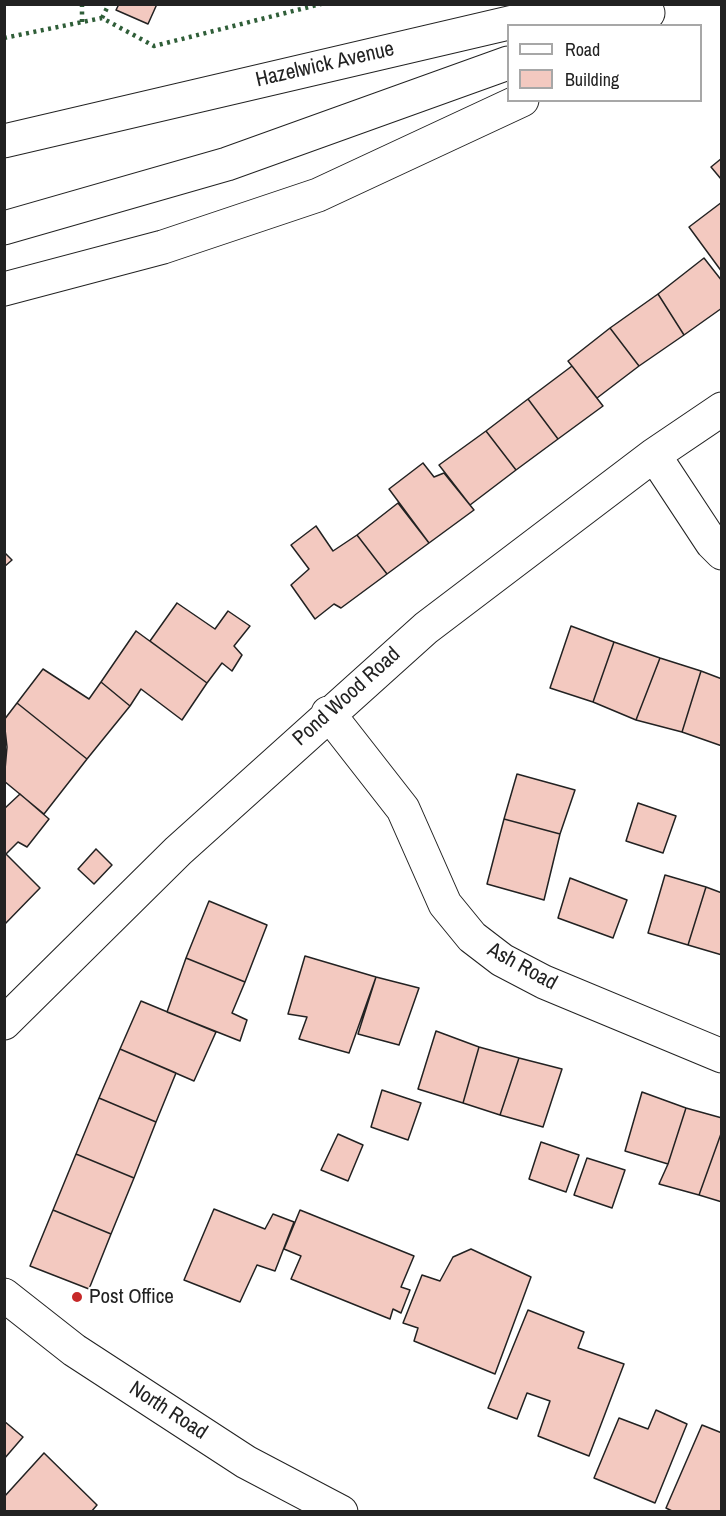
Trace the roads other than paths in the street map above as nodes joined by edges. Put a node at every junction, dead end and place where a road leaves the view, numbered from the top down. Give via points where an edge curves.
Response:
1 (648, 14) edge
2 (619, 24) edge
3 (507, 63) edge
4 (518, 102) edge
5 (4, 141) edge
6 (4, 228) edge
7 (4, 289) edge
8 (722, 409) edge
9 (654, 455) junction
10 (722, 552) edge
11 (328, 714) junction
12 (4, 1023) edge
13 (722, 1056) edge
14 (4, 1295) edge
15 (341, 1512) edge

1 - 2 street, Hazelwick Avenue
1 - 5 street, Hazelwick Avenue via 556,12
3 - 6 street via 227,164
4 - 7 street via 318,195 163,247
8 - 9 street, Pond Wood Road
9 - 10 street via 712,543
9 - 11 street, Pond Wood Road via 426,628
11 - 12 street, Pond Wood Road via 178,850
11 - 13 street, Ash Road via 403,809 445,904 472,937 502,960 544,982
14 - 15 street, North Road via 74,1350 246,1462

